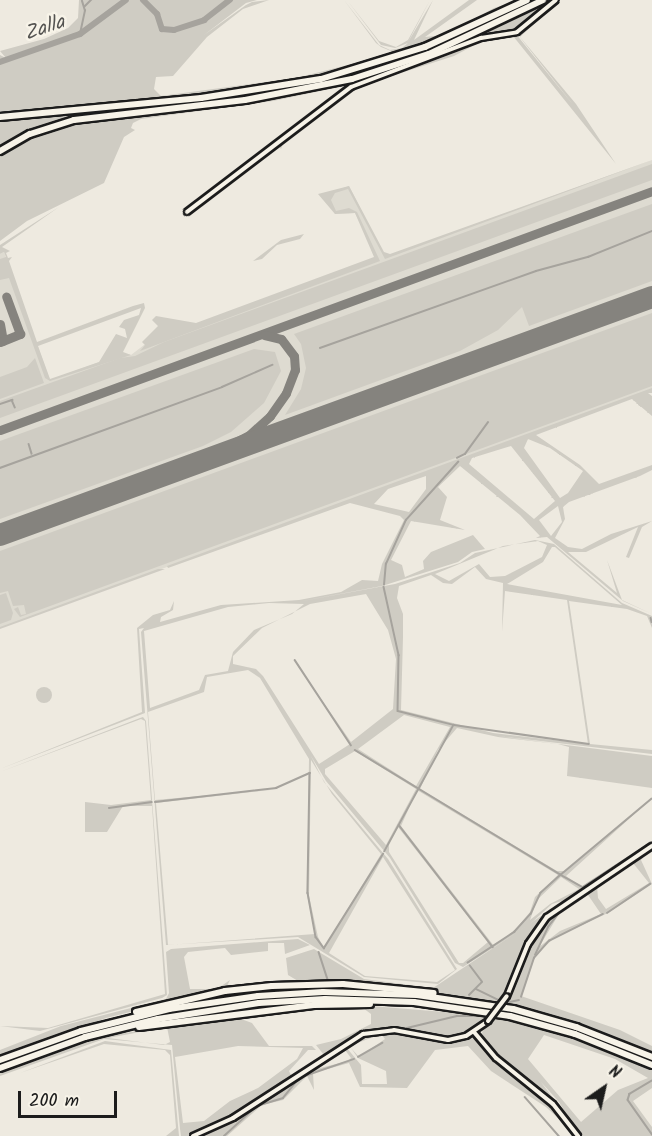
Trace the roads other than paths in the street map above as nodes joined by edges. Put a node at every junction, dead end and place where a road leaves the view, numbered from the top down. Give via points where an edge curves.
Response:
1 (527, 0) edge
2 (543, 0) edge
3 (556, 0) edge
4 (0, 117) edge
5 (0, 151) edge
6 (187, 212) dead end
7 (652, 846) edge
8 (474, 1032) junction
9 (652, 1057) edge
10 (0, 1060) edge
11 (652, 1065) edge
12 (0, 1068) edge
13 (193, 1136) edge
14 (578, 1136) edge

1 - 4 highway via 425,47 321,79 201,98
2 - 5 highway via 429,54 352,79 245,100 74,120 30,134
3 - 6 street via 517,32 486,37 351,87
7 - 8 street, bridge via 547,917 528,945 507,996
8 - 13 street via 448,1040 393,1030 363,1034 233,1118
8 - 14 street via 496,1058 554,1104
9 - 10 highway via 576,1027 467,1001 391,993 286,994 194,1004 81,1031
11 - 12 highway via 543,1024 414,1002 314,1005 111,1030

